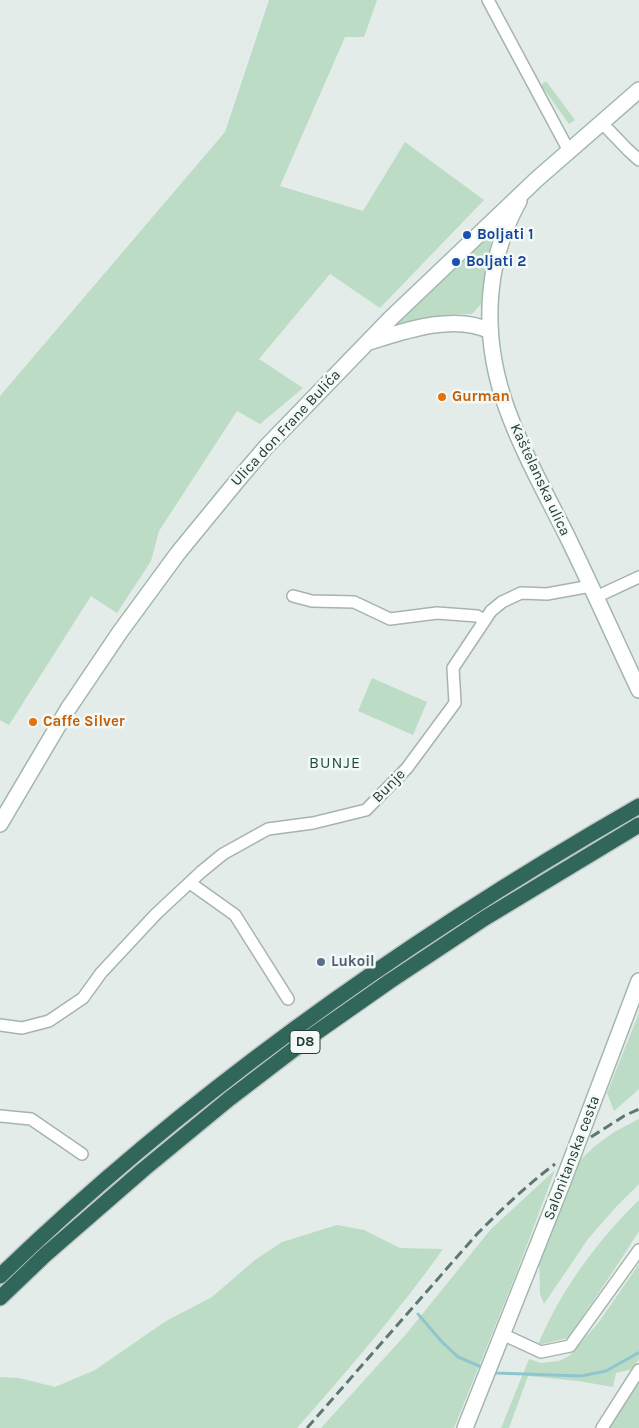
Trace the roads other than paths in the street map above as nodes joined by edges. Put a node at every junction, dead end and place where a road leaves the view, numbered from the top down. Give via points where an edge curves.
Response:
1 (488, 0) edge
2 (639, 90) edge
3 (601, 122) junction
4 (570, 151) junction
5 (639, 160) edge
6 (526, 189) junction
7 (490, 330) junction
8 (365, 343) junction
9 (639, 577) edge
10 (593, 592) junction
11 (293, 596) dead end
12 (484, 620) junction
13 (639, 690) edge
14 (639, 806) edge
15 (0, 824) edge
16 (639, 825) edge
17 (190, 882) junction
18 (639, 982) edge
19 (288, 1000) dead end
20 (0, 1026) edge
21 (0, 1116) edge
22 (82, 1154) dead end
23 (639, 1250) edge
24 (0, 1276) edge
25 (0, 1298) edge
26 (502, 1334) junction
27 (639, 1370) edge
28 (465, 1428) edge
29 (602, 1428) edge

1 - 4 street
2 - 3 street, Ulica don Frane Bulića
3 - 4 street, Ulica don Frane Bulića
3 - 5 street
4 - 6 street, Ulica don Frane Bulića
6 - 7 street, Kaštelanska ulica via 502,236 492,276
6 - 8 street, Ulica don Frane Bulića
7 - 8 street via 472,324 439,325
7 - 10 street, Kaštelanska ulica via 500,385 514,427
8 - 15 street, Ulica don Frane Bulića via 266,447 178,553 68,709
9 - 10 street
10 - 12 street, Bunje via 521,593 502,602
10 - 13 street, Kaštelanska ulica
11 - 12 street via 312,601 354,602 390,619 437,612 477,616
12 - 17 street, Bunje via 454,668 455,703 406,768 366,810 313,823 268,829 223,854
14 - 24 highway, D8 via 476,904 297,1027 132,1156
16 - 25 highway, D8 via 485,918 310,1037 144,1169
17 - 19 street via 235,915
17 - 20 street, Bunje via 101,973 83,998 49,1022 22,1028
18 - 26 street, Salonitanska cesta
21 - 22 street via 31,1119
23 - 26 street via 570,1346 541,1352
26 - 28 street, Salonitanska cesta
27 - 29 street

